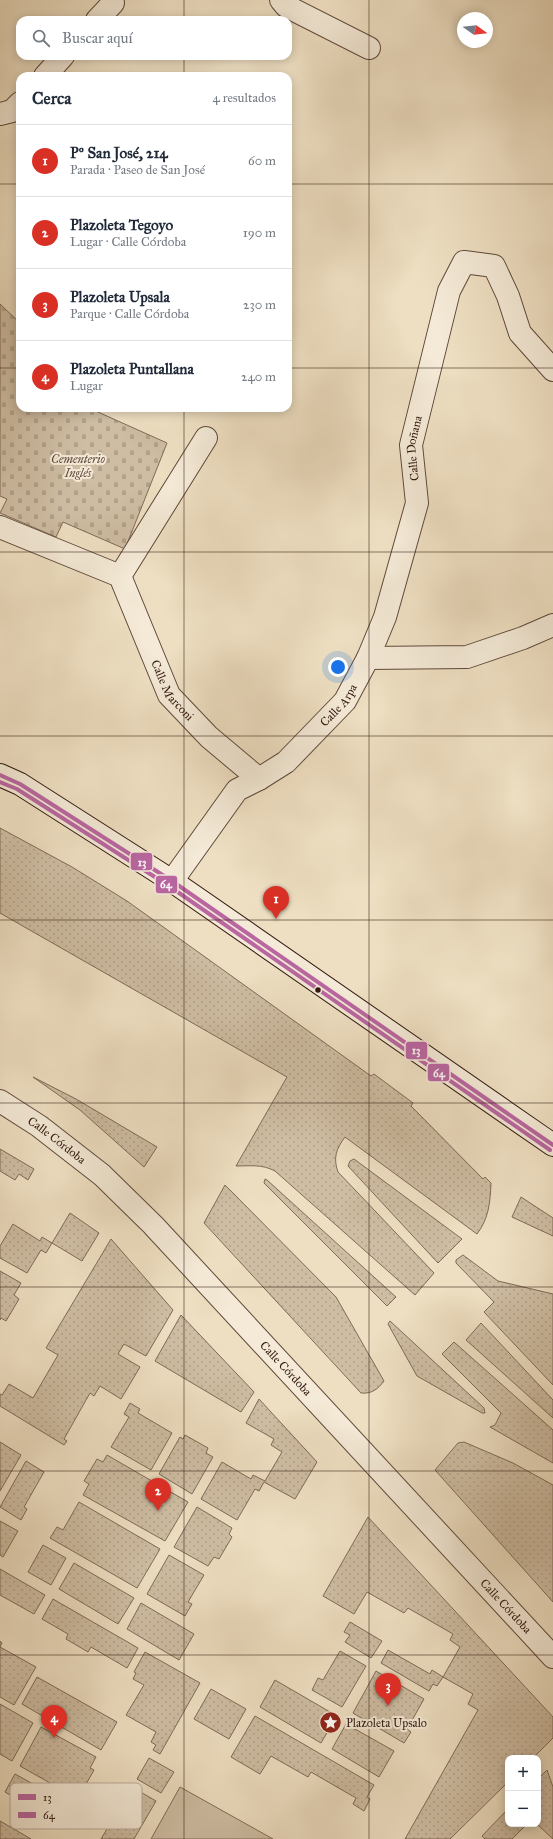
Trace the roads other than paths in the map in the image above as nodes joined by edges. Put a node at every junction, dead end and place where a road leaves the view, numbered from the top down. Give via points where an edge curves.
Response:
1 (280, 0) edge
2 (113, 3) dead end
3 (101, 16) edge
4 (368, 48) dead end
5 (59, 60) edge
6 (49, 72) edge
7 (16, 108) edge
8 (0, 114) edge
9 (553, 370) edge
10 (206, 438) dead end
11 (0, 527) edge
12 (120, 576) junction
13 (553, 625) edge
14 (368, 658) junction
15 (0, 775) edge
16 (259, 778) junction
17 (172, 881) junction
18 (0, 1101) edge
19 (553, 1145) edge
20 (553, 1657) edge

1 - 4 street via 286,6
2 - 3 street
5 - 6 street
7 - 8 street via 12,112
9 - 14 street, Calle Doñana via 520,333 508,296 494,266 464,262 449,291 411,445 418,503 385,617
10 - 12 street
11 - 12 street
12 - 16 street, Calle Marconi via 169,695 208,737
13 - 14 street via 467,657
14 - 16 street, Calle Arpa via 345,700 286,762
15 - 17 street via 20,784
16 - 17 street, Calle Arpa via 237,790
17 - 19 street
18 - 20 street, Calle Córdoba via 39,1126 102,1175 153,1225

